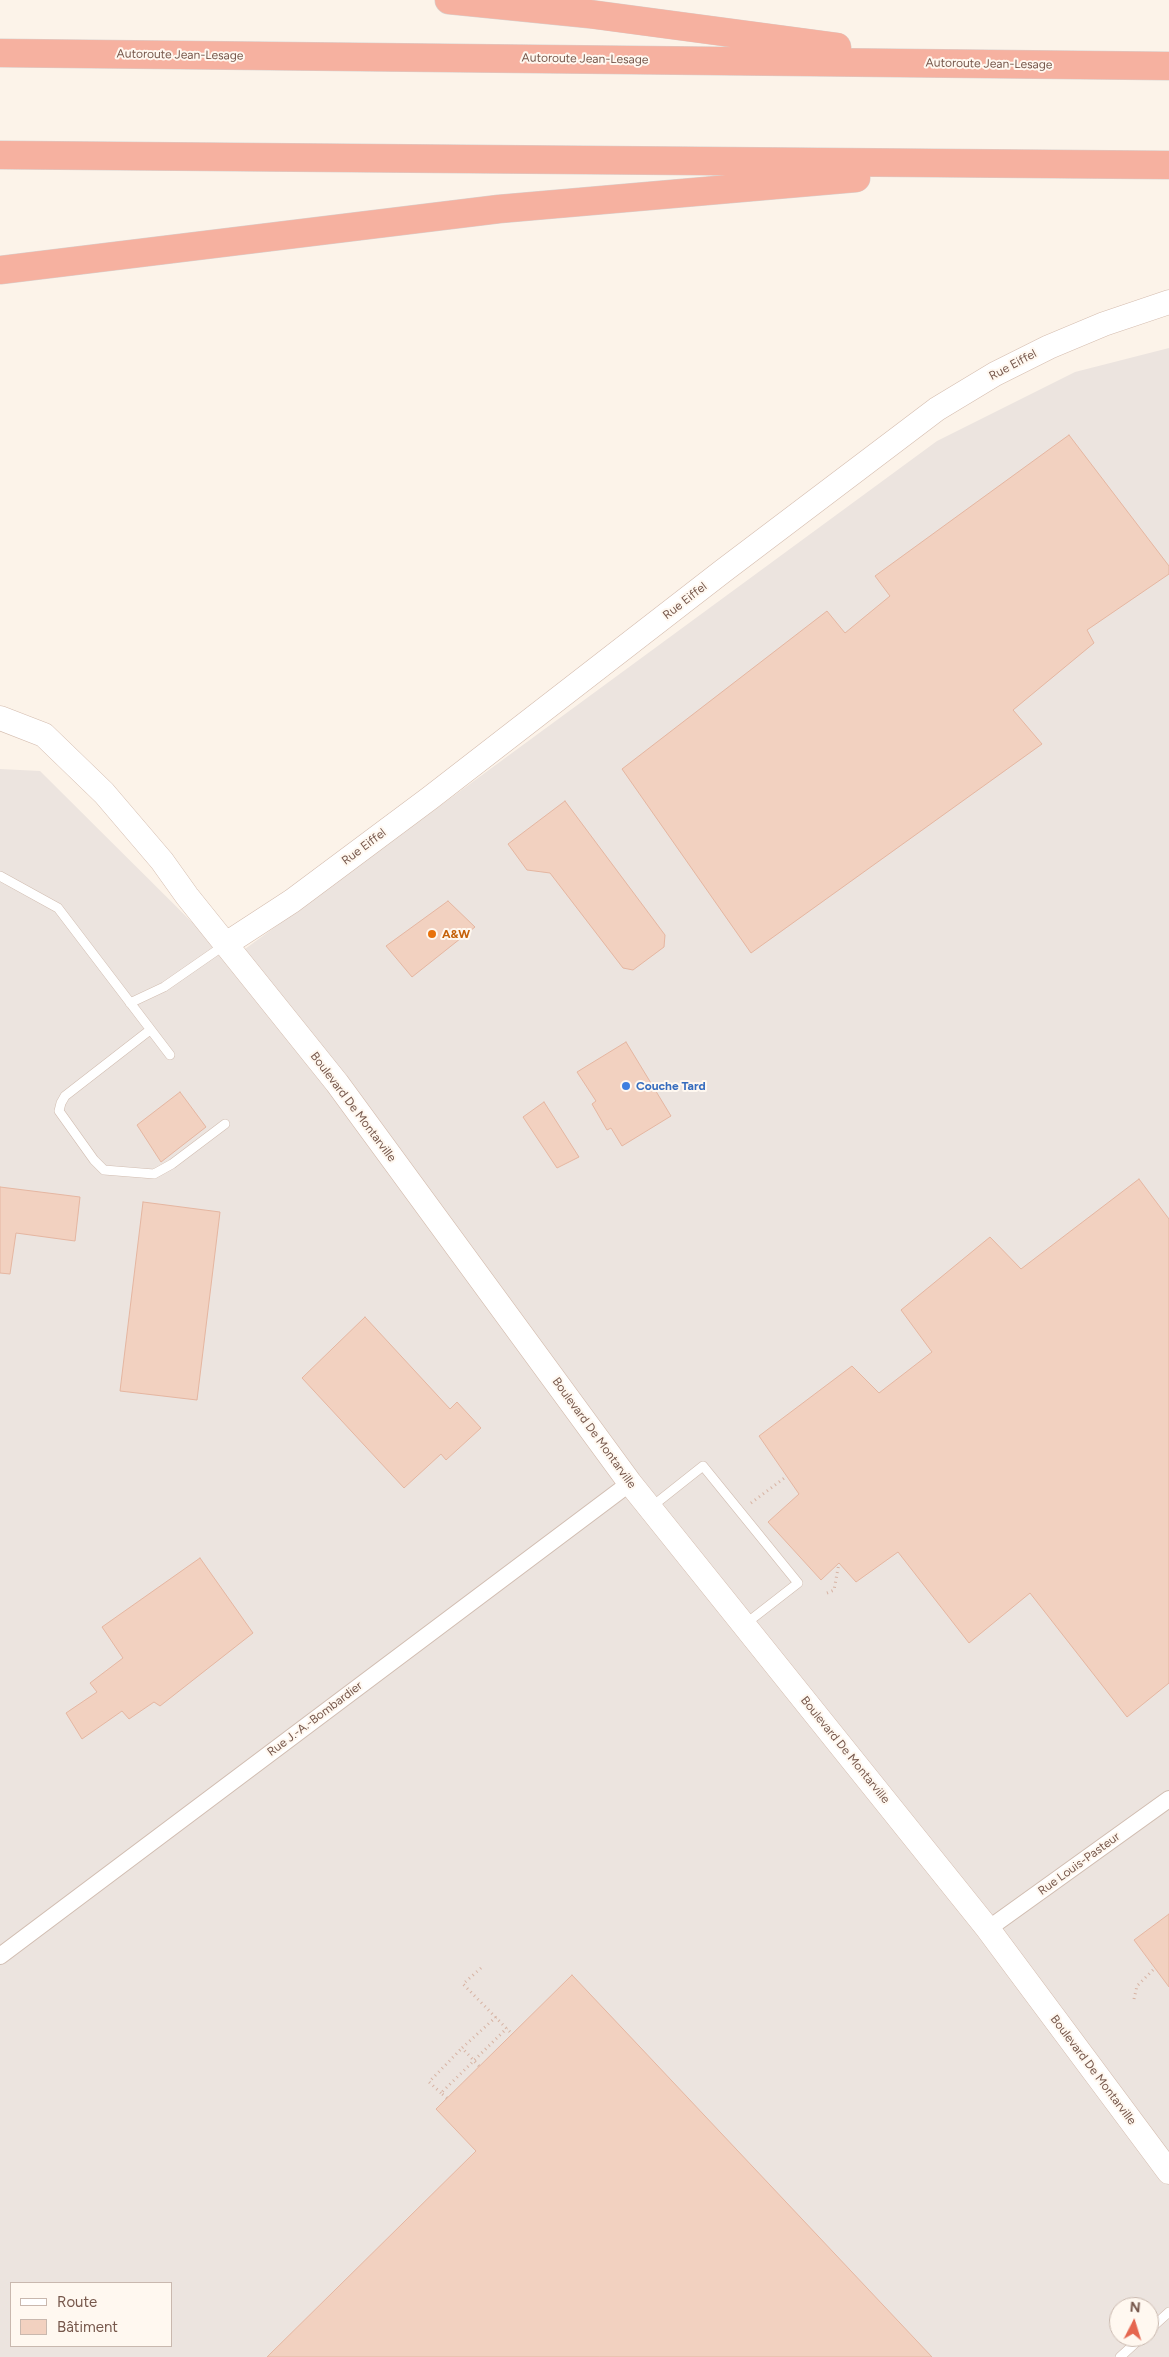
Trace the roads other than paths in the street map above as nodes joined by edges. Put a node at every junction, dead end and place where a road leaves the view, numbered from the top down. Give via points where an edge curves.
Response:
1 (449, 0) edge
2 (0, 53) edge
3 (960, 64) junction
4 (1169, 66) edge
5 (0, 155) edge
6 (1027, 164) junction
7 (1169, 165) edge
8 (0, 270) edge
9 (1169, 302) edge
10 (0, 718) edge
11 (0, 876) edge
12 (226, 944) junction
13 (130, 1003) junction
14 (150, 1030) junction
15 (170, 1055) dead end
16 (225, 1124) dead end
17 (630, 1483) junction
18 (650, 1508) junction
19 (744, 1625) junction
20 (1169, 1799) edge
21 (988, 1929) junction
22 (0, 1956) edge
23 (1169, 2172) edge
24 (1169, 2312) edge
25 (1159, 2321) edge
26 (1131, 2347) edge
27 (1120, 2357) edge

1 - 3 highway via 589,14
2 - 3 highway, Autoroute Jean-Lesage
3 - 4 highway, Autoroute Jean-Lesage
5 - 6 highway
6 - 7 highway
6 - 8 highway via 500,209
9 - 12 street, Rue Eiffel via 1049,347 994,374 938,409 376,838 292,901
10 - 12 street, Boulevard De Montarville via 44,736 104,793
11 - 13 lane via 58,908
12 - 13 lane via 164,987
12 - 17 street, Boulevard De Montarville via 338,1083
13 - 14 lane
14 - 15 lane
14 - 16 lane via 65,1096 61,1103 59,1111 94,1160 104,1170 154,1174
17 - 18 street, Boulevard De Montarville
17 - 22 street, Rue J.-A.-Bombardier
18 - 19 street, Boulevard De Montarville
18 - 19 lane via 703,1466 798,1583
19 - 21 street, Boulevard De Montarville
20 - 21 street, Rue Louis-Pasteur
21 - 23 street, Boulevard De Montarville
24 - 25 lane
26 - 27 lane

